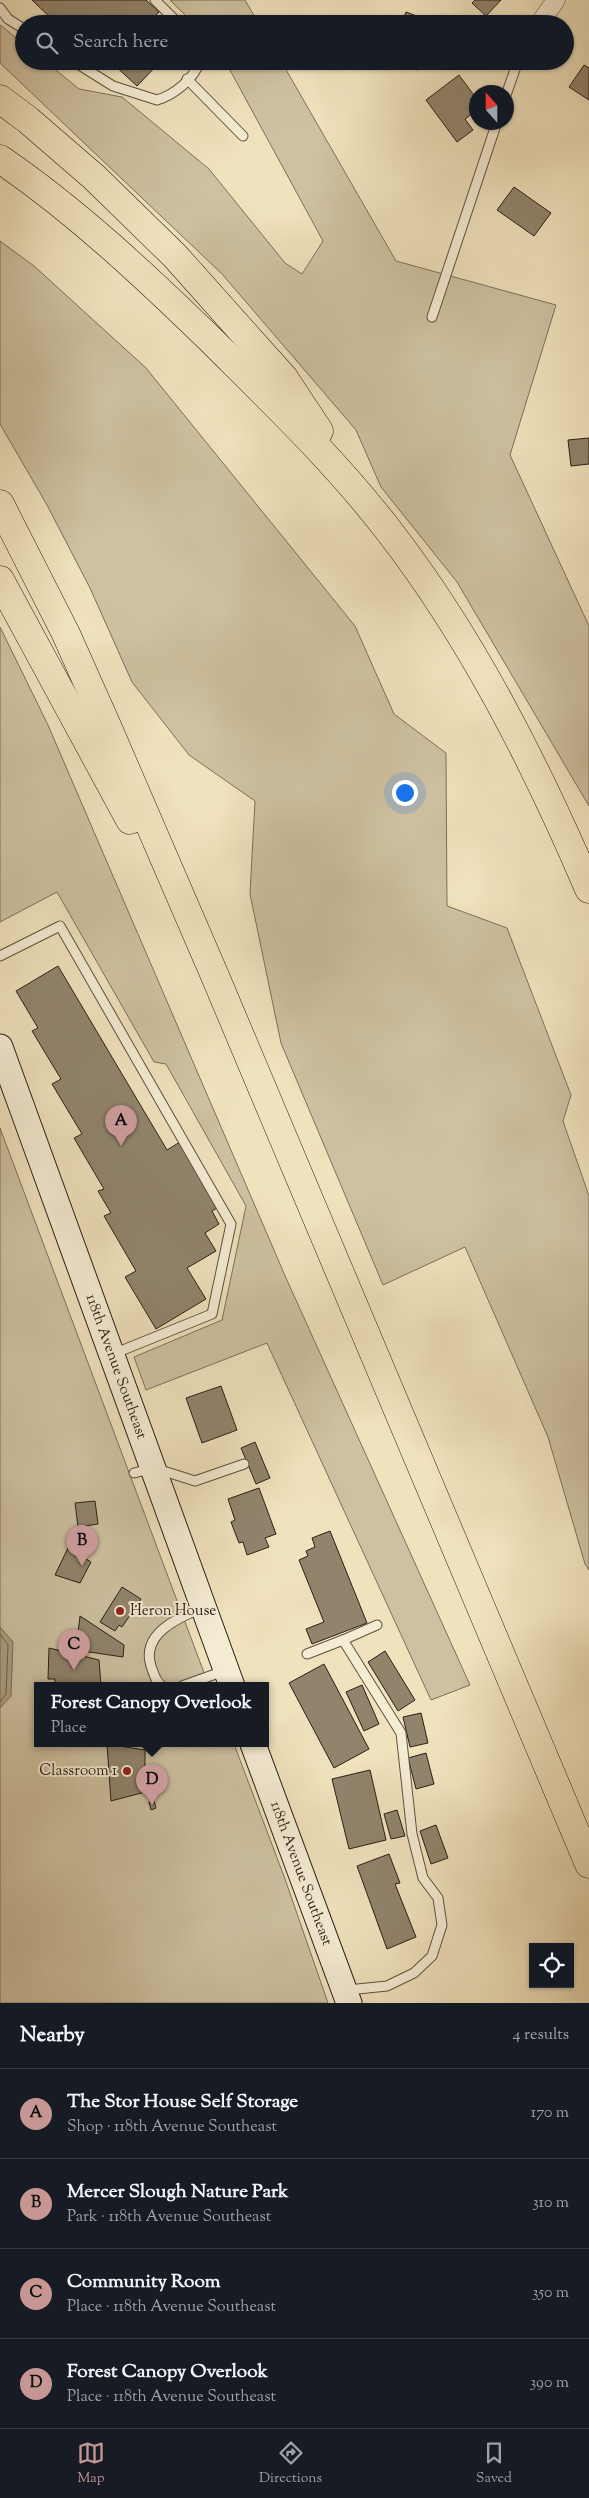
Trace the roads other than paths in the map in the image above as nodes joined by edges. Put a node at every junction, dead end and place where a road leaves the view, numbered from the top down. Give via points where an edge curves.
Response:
1 (156, 0) edge
2 (556, 0) edge
3 (0, 8) edge
4 (170, 15) edge
5 (545, 15) edge
6 (15, 23) edge
7 (88, 70) edge
8 (195, 70) edge
9 (515, 70) edge
10 (187, 79) junction
11 (510, 85) edge
12 (0, 99) edge
13 (494, 130) edge
14 (243, 136) dead end
15 (0, 159) edge
16 (432, 317) dead end
17 (363, 500) junction
18 (0, 504) edge
19 (0, 580) edge
20 (589, 889) edge
21 (0, 956) edge
22 (215, 976) junction
23 (0, 1047) edge
24 (113, 1354) junction
25 (244, 1464) dead end
26 (144, 1470) junction
27 (204, 1608) junction
28 (377, 1625) dead end
29 (343, 1640) junction
30 (307, 1654) dead end
31 (229, 1678) edge
32 (157, 1682) edge
33 (206, 1682) edge
34 (254, 1747) edge
35 (589, 1864) edge
36 (347, 1997) edge

1 - 4 lane
2 - 5 street
3 - 6 lane
7 - 10 lane via 114,86 157,100 176,92
8 - 10 lane
9 - 11 lane
10 - 14 lane
12 - 17 highway via 94,178 181,263 284,378
13 - 16 lane
15 - 17 highway via 94,232 163,293 283,411
17 - 20 highway via 390,532 448,616 516,732
18 - 22 highway via 66,634
19 - 22 highway
21 - 24 lane via 60,926 231,1224 212,1314
22 - 35 highway
23 - 24 street, 118th Avenue Southeast
24 - 26 street, 118th Avenue Southeast
25 - 26 lane via 196,1481
26 - 27 street, 118th Avenue Southeast
27 - 31 street, 118th Avenue Southeast
27 - 32 lane via 183,1615 152,1641 150,1663
28 - 29 lane
29 - 30 lane
29 - 36 lane via 401,1732 412,1834 423,1878 438,1898 442,1925 432,1956 414,1973 387,1986
31 - 33 lane
34 - 36 street, 118th Avenue Southeast

